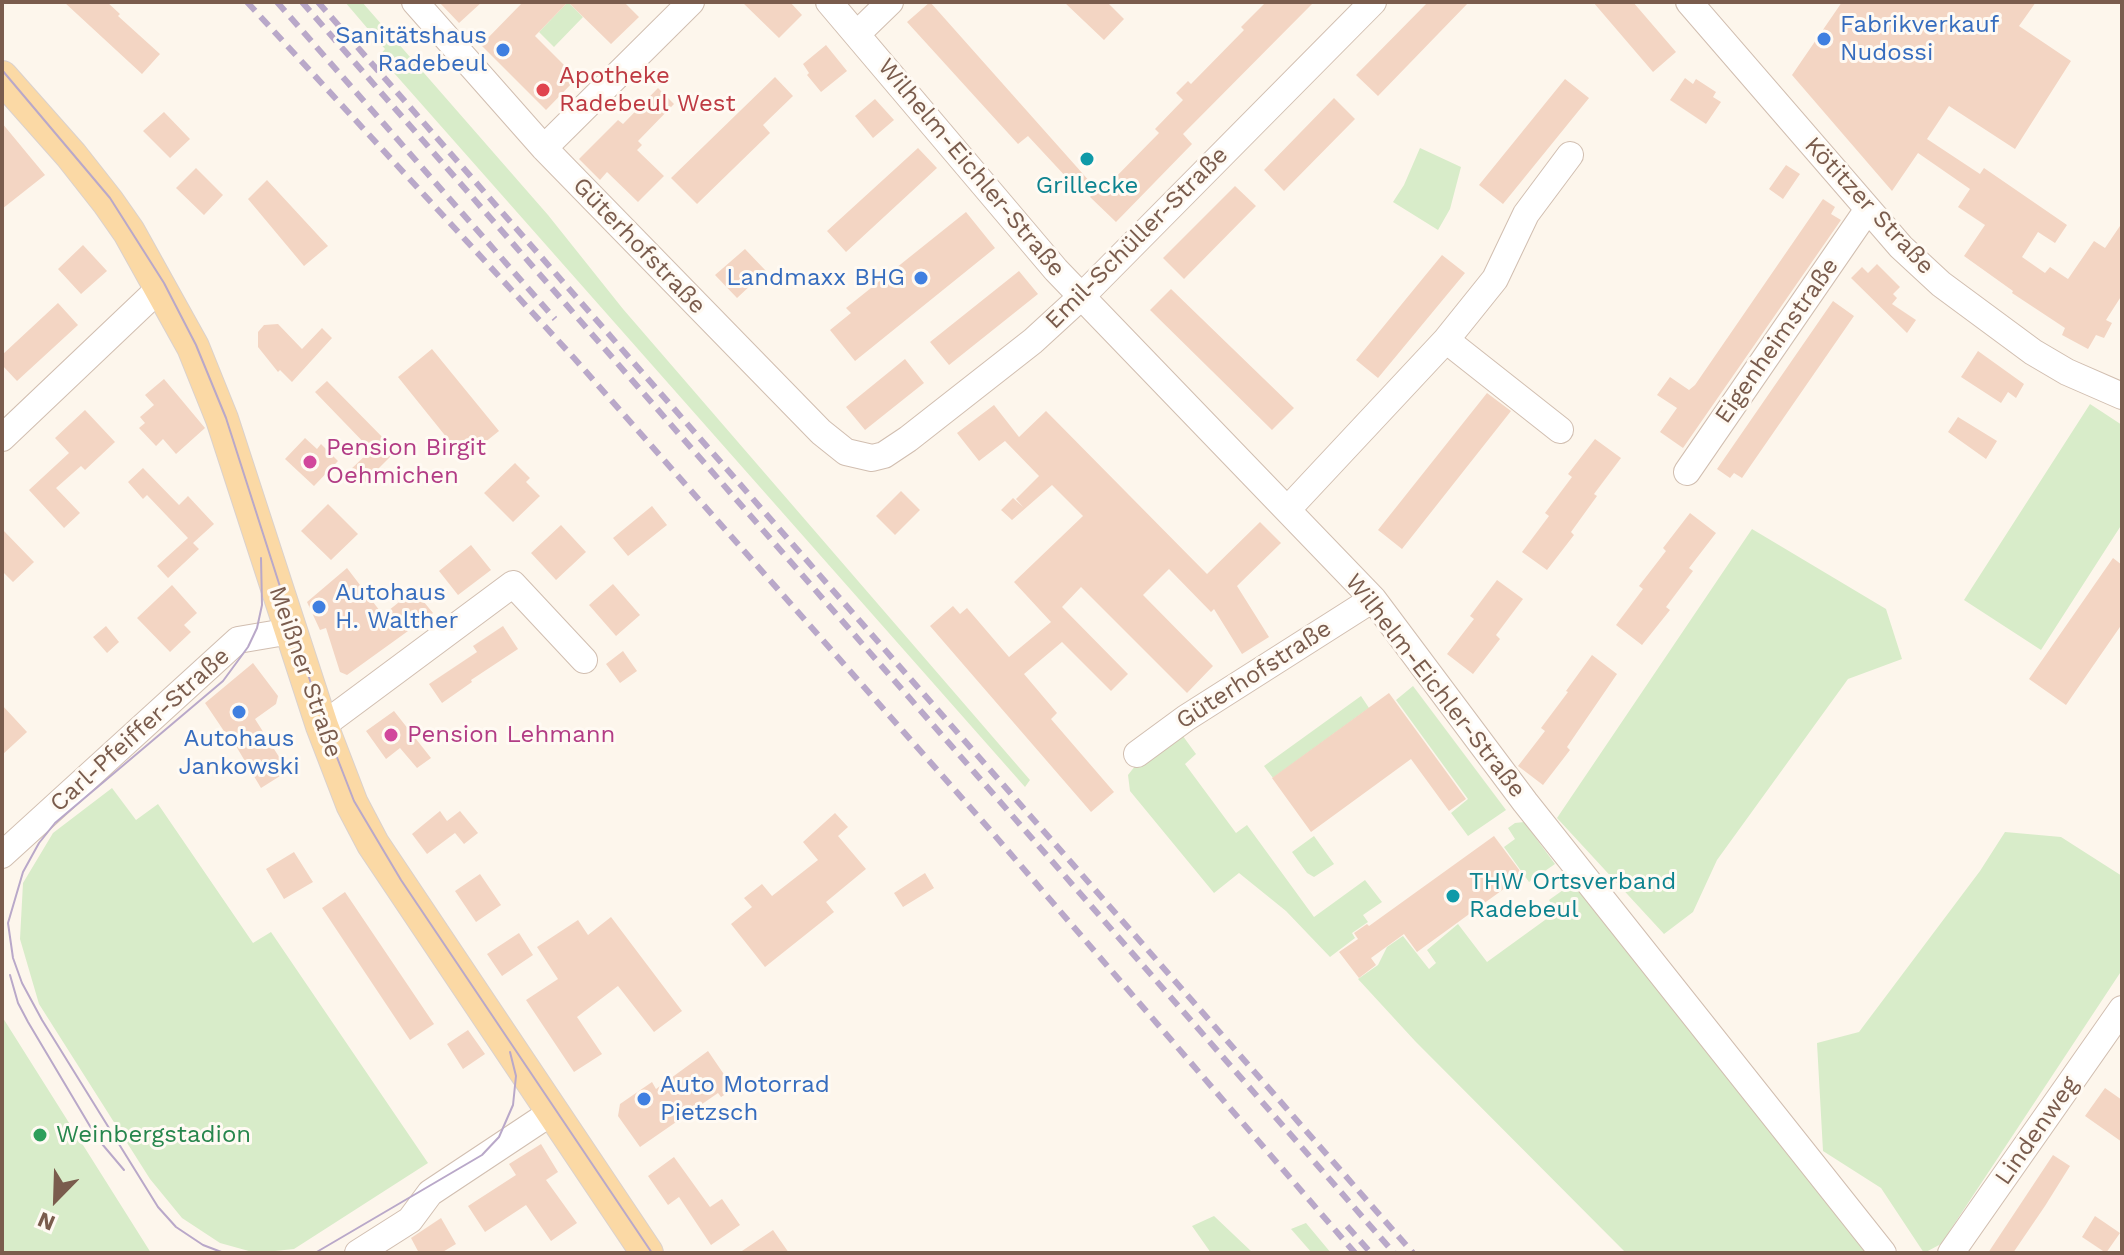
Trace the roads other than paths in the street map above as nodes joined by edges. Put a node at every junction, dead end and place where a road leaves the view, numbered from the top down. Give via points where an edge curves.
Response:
1 (415, 2) edge
2 (691, 2) edge
3 (829, 2) edge
4 (890, 2) edge
5 (1373, 2) edge
6 (1689, 2) edge
7 (857, 34) junction
8 (5, 85) edge
9 (544, 148) junction
10 (1570, 155) dead end
11 (1868, 209) junction
12 (161, 287) junction
13 (1081, 297) junction
14 (1446, 340) junction
15 (2122, 396) edge
16 (1560, 430) dead end
17 (2, 438) edge
18 (884, 455) joint
19 (1687, 472) dead end
20 (1288, 509) junction
21 (1373, 599) junction
22 (291, 631) junction
23 (584, 660) dead end
24 (322, 726) junction
25 (1137, 754) dead end
26 (2, 855) edge
27 (2122, 1009) edge
28 (552, 1112) junction
29 (358, 1253) edge
30 (647, 1253) edge
31 (1883, 1253) edge
32 (1951, 1253) edge

1 - 9 street, Güterhofstraße
2 - 9 street
3 - 7 street, Wilhelm-Eichler-Straße
4 - 7 street
5 - 13 street, Emil-Schüller-Straße
6 - 11 street, Kötitzer Straße
7 - 13 street, Wilhelm-Eichler-Straße
8 - 12 main road, Meißner Straße via 108,202
9 - 18 street, Güterhofstraße via 821,432 846,452
10 - 14 street via 1526,214 1495,279
11 - 15 street, Kötitzer Straße via 1941,284 1987,319 2067,372
11 - 19 street, Eigenheimstraße
12 - 17 street
12 - 22 main road, Meißner Straße via 222,419
13 - 18 street, Emil-Schüller-Straße via 1033,341
13 - 20 street, Wilhelm-Eichler-Straße
14 - 16 street
14 - 20 street
20 - 21 street, Wilhelm-Eichler-Straße
21 - 25 street, Güterhofstraße
21 - 31 street, Wilhelm-Eichler-Straße via 1534,813
22 - 24 main road, Meißner Straße
22 - 26 street, Carl-Pfeiffer-Straße via 238,640
23 - 24 street via 513,584
24 - 28 main road, Meißner Straße via 373,844
27 - 32 street, Lindenweg
28 - 29 street via 430,1193 410,1220
28 - 30 main road, Meißner Straße

